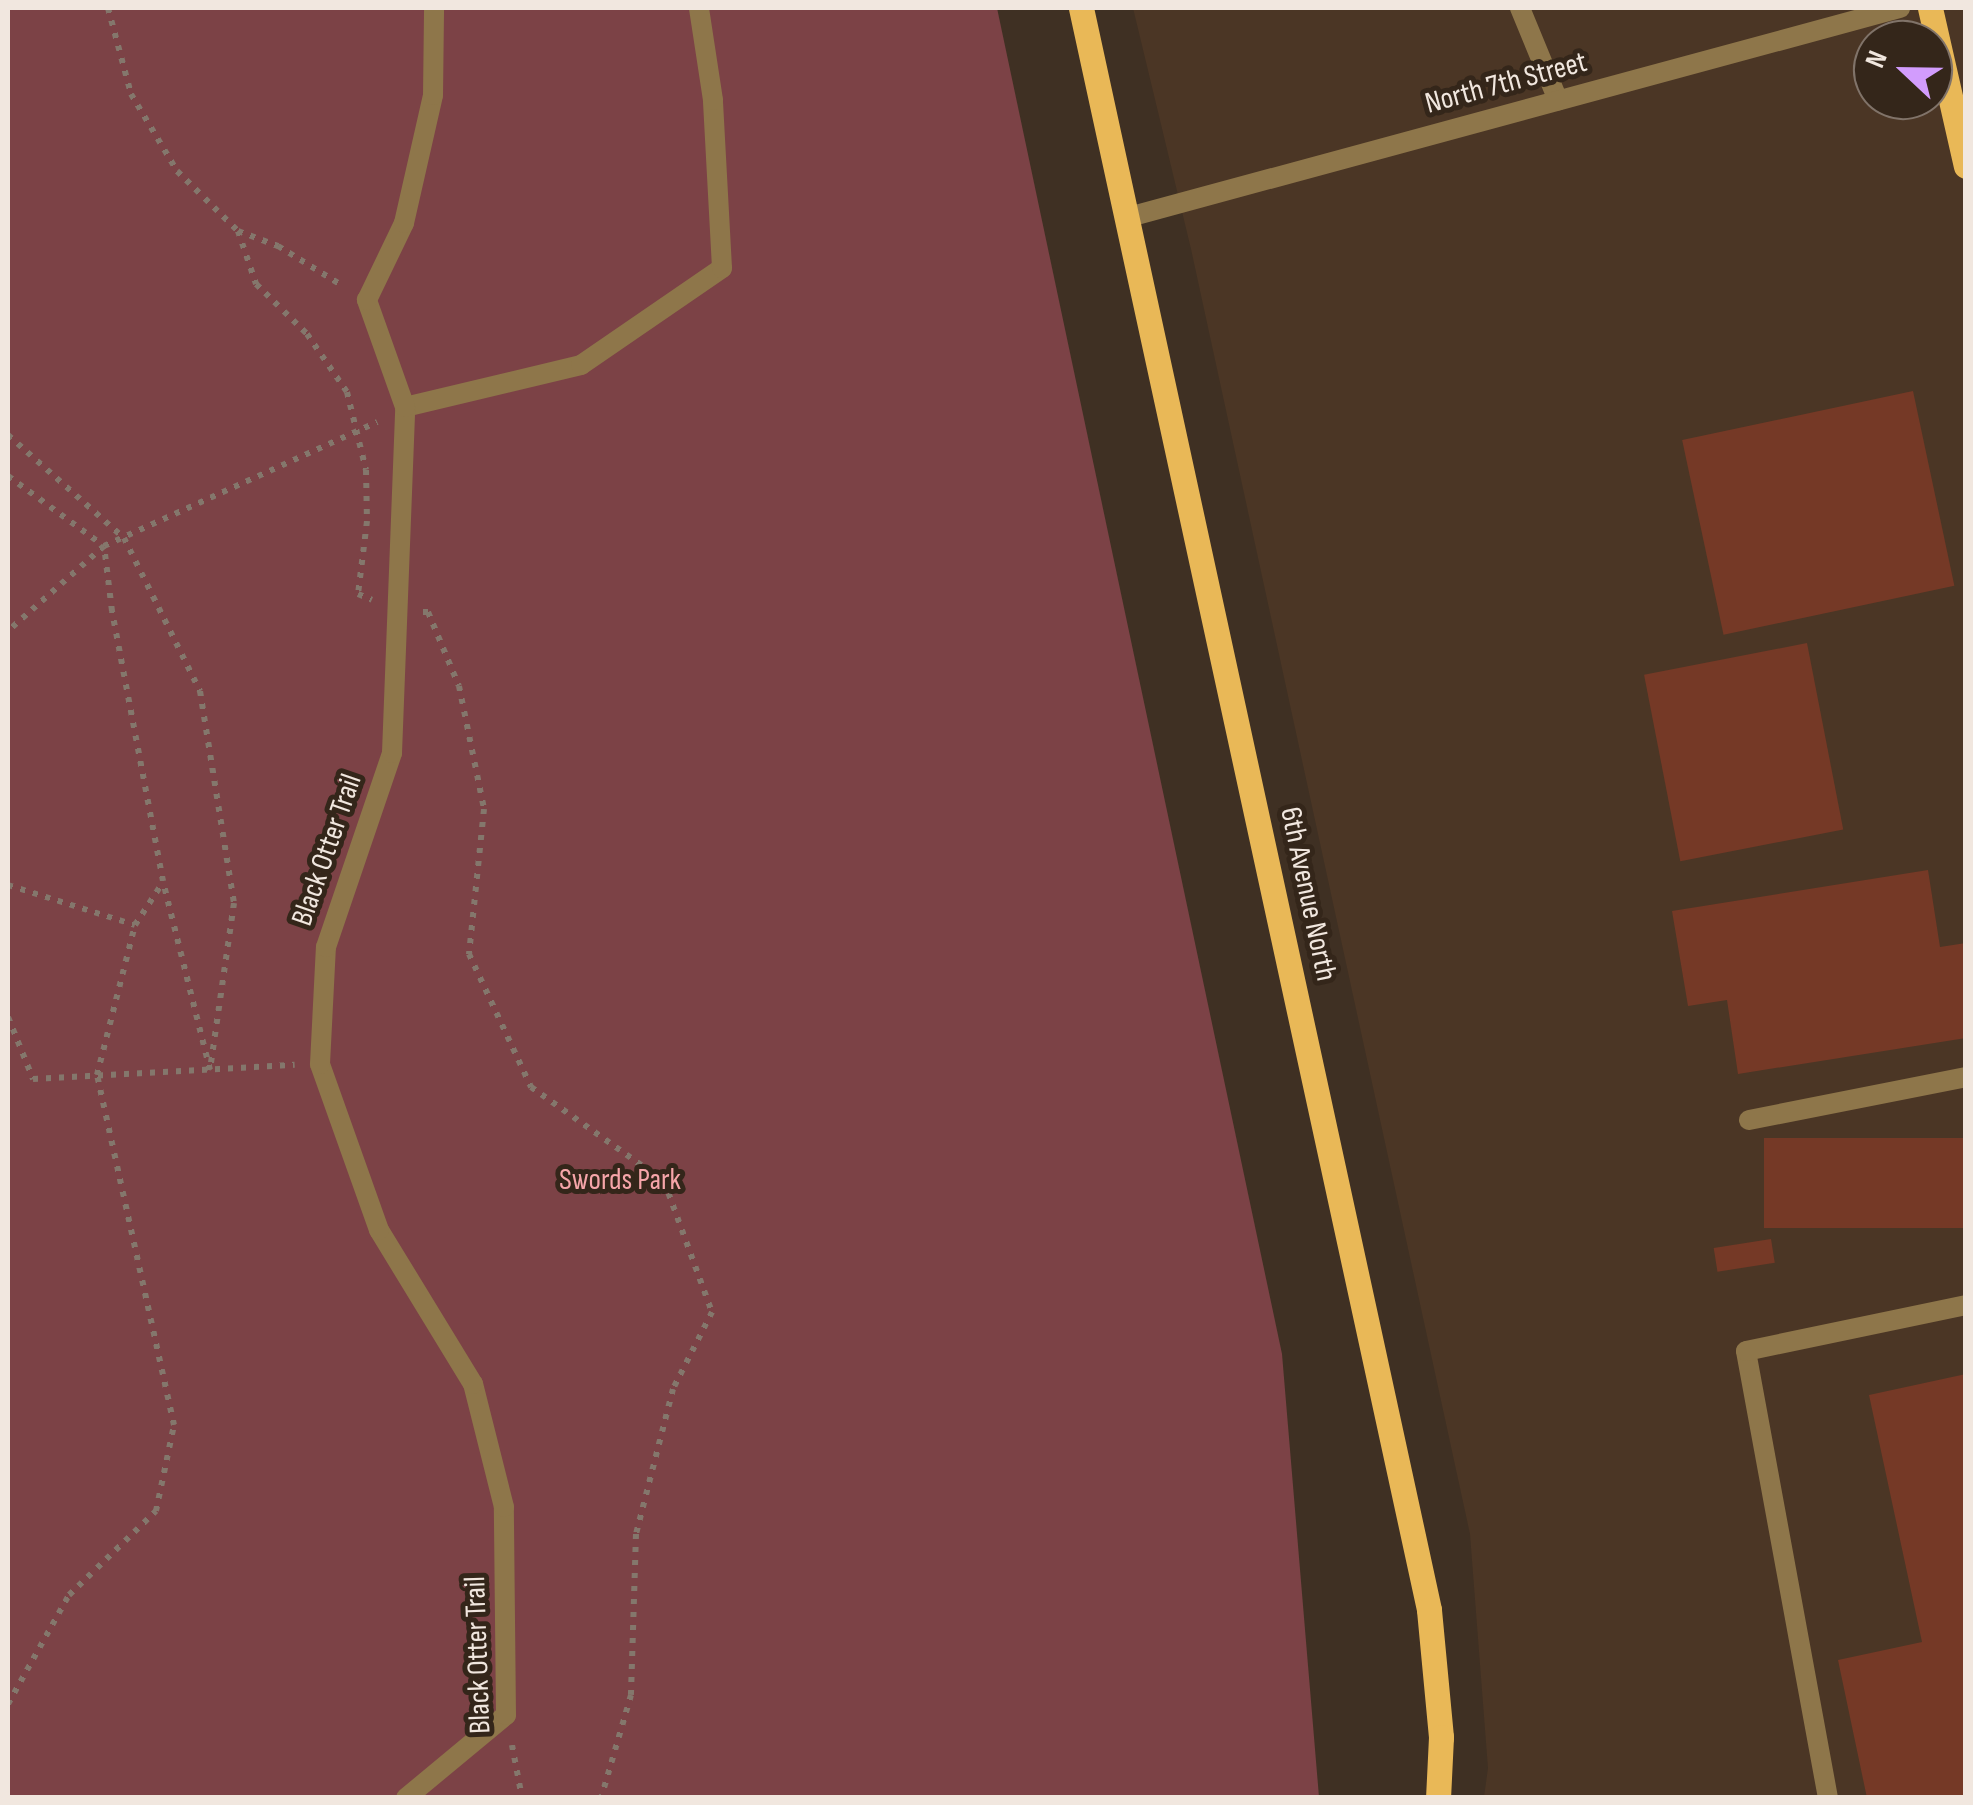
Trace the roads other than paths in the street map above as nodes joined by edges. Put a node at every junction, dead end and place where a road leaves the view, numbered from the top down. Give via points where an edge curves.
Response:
1 (434, 8) edge
2 (699, 8) edge
3 (1081, 8) edge
4 (1520, 8) edge
5 (1900, 8) edge
6 (1930, 8) edge
7 (1558, 100) junction
8 (1966, 166) edge
9 (1129, 217) junction
10 (405, 407) junction
11 (1966, 1077) edge
12 (1748, 1120) dead end
13 (1966, 1306) edge
14 (406, 1798) edge
15 (1438, 1798) edge
16 (1828, 1798) edge

1 - 10 street, Black Otter Trail via 433,96 404,223 367,300
2 - 10 street via 713,100 722,268 581,365
3 - 9 main road, 6th Avenue North
4 - 7 street
5 - 7 street, North 7th Street
6 - 8 main road
7 - 9 street, North 7th Street
9 - 15 main road, 6th Avenue North via 1429,1610 1441,1737
10 - 14 street, Black Otter Trail via 392,754 326,947 320,1064 380,1230 472,1384 504,1506 506,1714
11 - 12 street
13 - 16 street via 1746,1351

